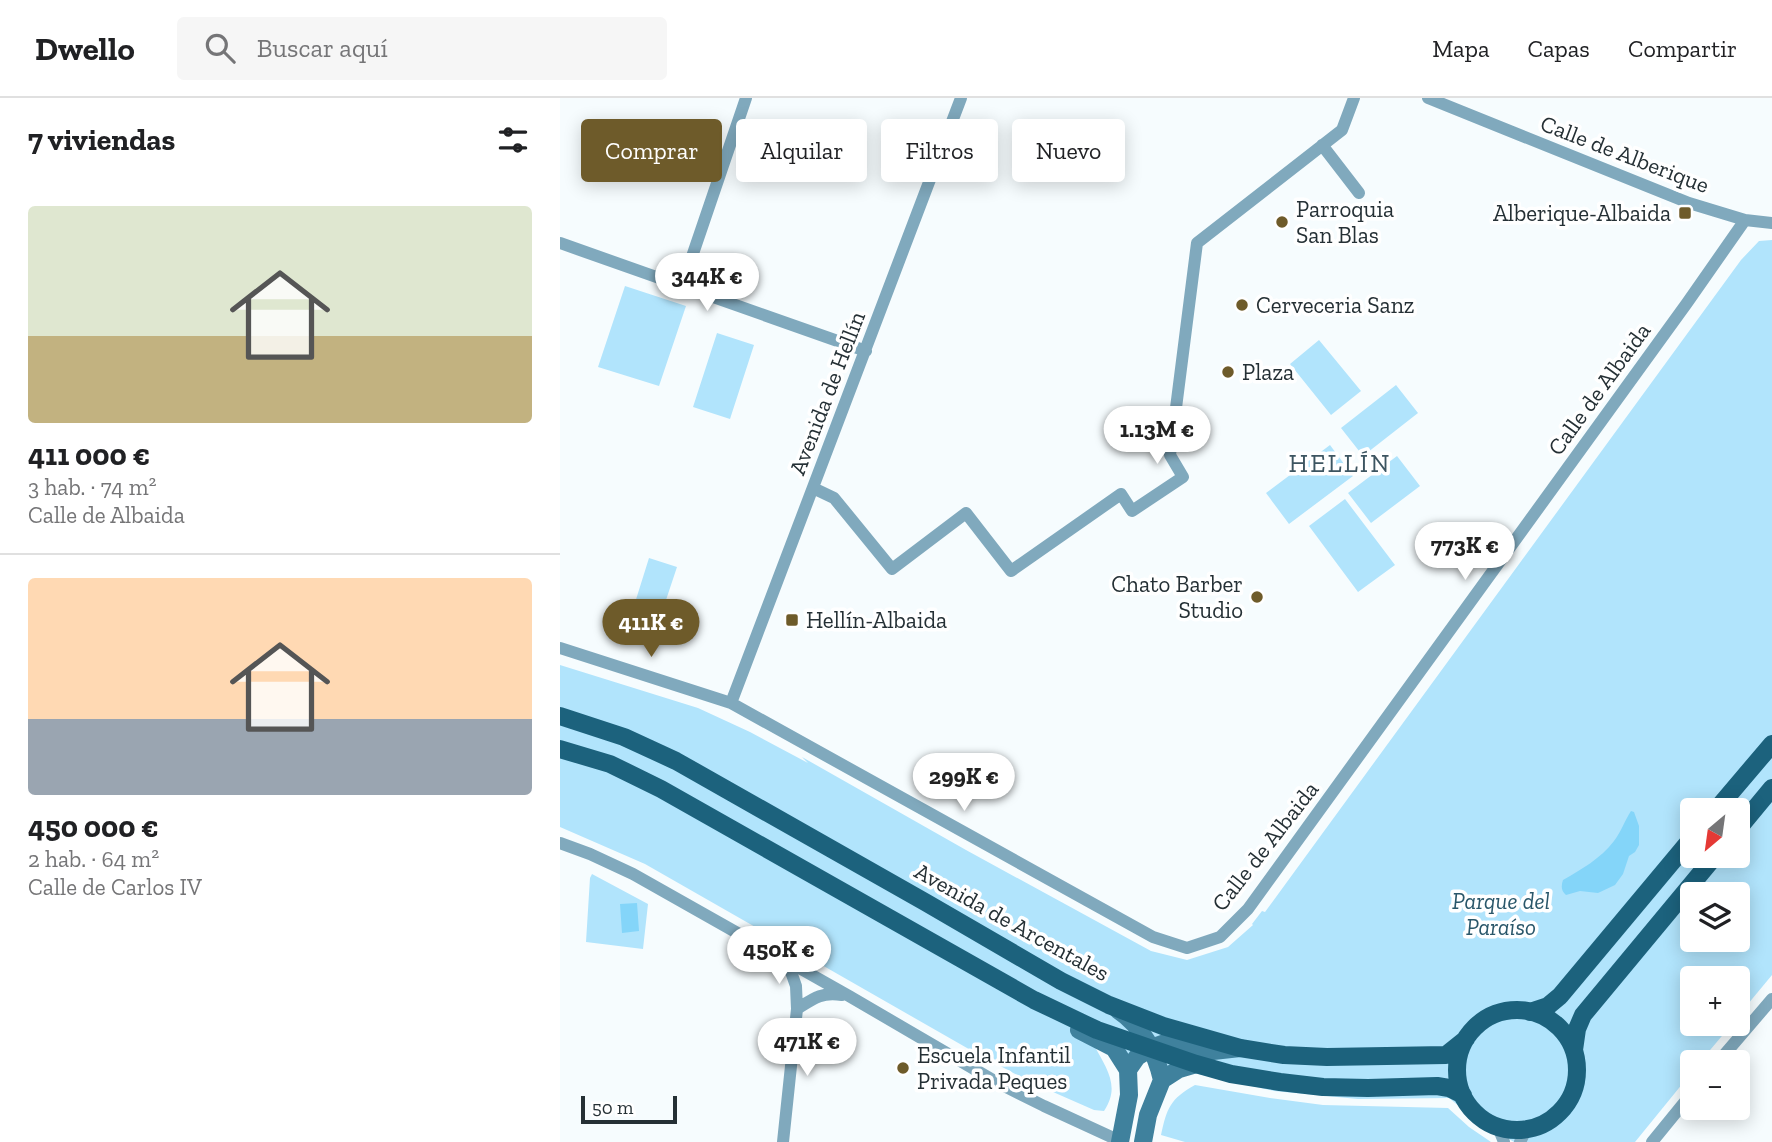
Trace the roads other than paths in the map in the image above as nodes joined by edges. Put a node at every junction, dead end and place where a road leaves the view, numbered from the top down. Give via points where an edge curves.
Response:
1 (746, 98) edge
2 (959, 98) edge
3 (1354, 98) edge
4 (1427, 98) edge
5 (1322, 145) junction
6 (1359, 193) dead end
7 (1745, 220) junction
8 (1772, 223) edge
9 (560, 243) edge
10 (682, 286) junction
11 (866, 351) junction
12 (813, 488) junction
13 (560, 648) edge
14 (731, 703) junction
15 (560, 716) edge
16 (1772, 744) edge
17 (560, 749) edge
18 (1772, 788) edge
19 (1726, 798) edge
20 (1750, 815) edge
21 (560, 843) edge
22 (1680, 852) edge
23 (1705, 868) edge
24 (779, 956) junction
25 (1018, 991) junction
26 (849, 996) junction
27 (1772, 999) edge
28 (1109, 1004) junction
29 (797, 1009) junction
30 (1530, 1012) junction
31 (1466, 1039) junction
32 (1151, 1048) junction
33 (1240, 1048) junction
34 (1574, 1050) junction
35 (1728, 1050) edge
36 (1196, 1064) junction
37 (1128, 1069) junction
38 (1161, 1080) junction
39 (1463, 1095) junction
40 (1680, 1108) edge
41 (1501, 1135) edge
42 (1523, 1136) edge
43 (1120, 1141) edge
44 (783, 1142) edge
45 (1143, 1142) edge
46 (1652, 1142) edge

1 - 10 street
2 - 11 street, Avenida de Hellín
3 - 5 street via 1342,130
4 - 7 street, Calle de Alberique via 1689,203
5 - 6 street
5 - 12 street via 1197,243 1170,455 1183,477 1152,498 1132,511 1121,494 1011,571 966,513 892,569 834,498
7 - 8 street, Calle de Alberique
7 - 14 street, Calle de Albaida via 1255,900 1220,937 1187,948 1153,937
9 - 10 street
10 - 11 street
11 - 12 street, Avenida de Hellín
12 - 14 street, Avenida de Hellín
13 - 14 street, Calle de Albaida
15 - 28 main road, Avenida de Arcentales via 624,737 676,761
16 - 19 main road
17 - 25 main road via 610,764 661,789
18 - 20 main road
21 - 24 street via 633,874
22 - 30 main road via 1560,996
23 - 34 main road via 1583,1015
24 - 26 street
24 - 29 street via 796,986
25 - 32 main road via 1097,1030
25 - 37 main road via 1035,1009 1114,1048
26 - 29 street via 829,993
26 - 43 street via 998,1083
27 - 35 street
28 - 32 main road via 1139,1028
28 - 33 main road, Avenida de Arcentales via 1163,1026
29 - 44 street
30 - 31 main road via 1499,1013
30 - 34 main road via 1557,1026
31 - 33 main road, Avenida de Arcentales via 1446,1055 1326,1058
31 - 39 main road via 1458,1073
32 - 33 main road via 1177,1042 1213,1051
32 - 36 main road
32 - 37 main road
32 - 38 main road
34 - 42 main road via 1577,1076 1569,1101 1551,1120
36 - 38 main road
36 - 39 main road via 1231,1074 1323,1087 1437,1086
37 - 43 main road via 1129,1095
38 - 45 main road
39 - 41 main road via 1477,1115
40 - 46 street
41 - 42 main road via 1512,1130

